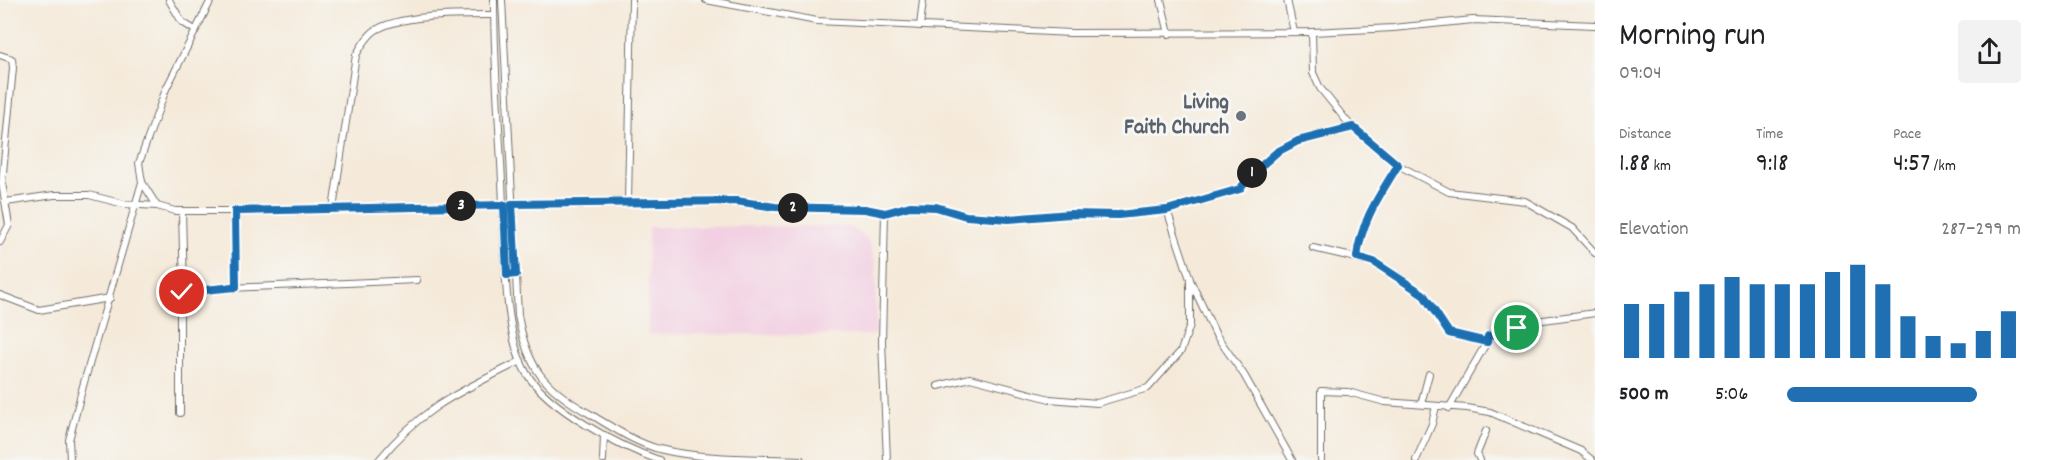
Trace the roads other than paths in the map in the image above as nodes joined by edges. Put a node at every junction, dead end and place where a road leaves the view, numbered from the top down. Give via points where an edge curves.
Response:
1 (169, 0) edge
2 (211, 0) edge
3 (494, 0) edge
4 (502, 0) edge
5 (632, 0) edge
6 (706, 0) edge
7 (762, 0) edge
8 (923, 0) edge
9 (1161, 0) edge
10 (1287, 0) edge
11 (761, 10) junction
12 (494, 15) junction
13 (1595, 25) edge
14 (920, 26) junction
15 (195, 30) junction
16 (1294, 32) junction
17 (1312, 32) junction
18 (1169, 34) junction
19 (0, 55) edge
20 (506, 82) junction
21 (497, 83) junction
22 (1353, 127) junction
23 (1398, 165) junction
24 (142, 182) junction
25 (6, 202) junction
26 (628, 202) junction
27 (512, 204) junction
28 (137, 205) junction
29 (504, 205) junction
30 (157, 206) junction
31 (333, 209) junction
32 (182, 210) junction
33 (1167, 210) junction
34 (235, 211) junction
35 (885, 213) junction
36 (0, 242) edge
37 (1313, 248) dead end
38 (1595, 253) edge
39 (1357, 257) junction
40 (516, 274) junction
41 (507, 275) junction
42 (1190, 279) junction
43 (417, 280) dead end
44 (236, 287) junction
45 (184, 290) junction
46 (0, 295) edge
47 (110, 298) junction
48 (1595, 312) edge
49 (1487, 342) junction
50 (521, 361) junction
51 (1428, 374) dead end
52 (939, 386) dead end
53 (1421, 404) junction
54 (1436, 406) junction
55 (1449, 408) junction
56 (180, 413) dead end
57 (1486, 431) dead end
58 (604, 435) junction
59 (70, 460) edge
60 (379, 460) edge
61 (603, 460) edge
62 (659, 460) edge
63 (801, 460) edge
64 (887, 460) edge
65 (1292, 460) edge
66 (1321, 460) edge
67 (1416, 460) edge
68 (1480, 460) edge
69 (1592, 460) edge

1 - 15 street via 182,22
2 - 15 street
3 - 12 street
4 - 20 street
5 - 26 street
6 - 11 street
7 - 11 street
8 - 14 street
9 - 18 street
10 - 16 street
11 - 14 street via 817,21
12 - 21 street
12 - 31 street via 423,17 375,30 366,39 356,56
13 - 17 street via 1473,20
14 - 18 street
15 - 24 street via 166,88 139,163
16 - 17 street
16 - 18 street
17 - 22 street via 1315,79
19 - 25 street via 12,59 13,68 2,166
20 - 21 street
20 - 27 street
21 - 29 street
22 - 23 street
22 - 33 street via 1298,141 1277,152 1240,189
23 - 38 street via 1449,192 1525,201 1572,228
23 - 39 street via 1371,208 1360,235
24 - 28 street
24 - 30 street
25 - 28 street via 88,195
25 - 36 street via 9,225
26 - 27 street
26 - 35 street via 736,201
27 - 40 street
28 - 30 street
28 - 47 street
29 - 31 street
29 - 41 street
30 - 32 street
31 - 34 street
32 - 34 street
32 - 45 street
33 - 35 street via 1009,219 966,216 936,207 910,206
33 - 42 street
34 - 44 street
35 - 64 street via 882,342
37 - 39 street
39 - 49 street via 1374,262 1423,294 1449,333
40 - 41 street
40 - 63 street via 518,315 529,358 558,395 617,430 659,449 698,456
41 - 50 street via 512,328
42 - 52 street via 1190,324 1181,351 1148,388 1097,403 1050,399 970,378
42 - 65 street via 1216,336 1244,375
43 - 44 street
44 - 45 street
45 - 56 street via 180,295
46 - 47 street via 39,310
47 - 59 street via 69,440
48 - 49 street via 1492,333
49 - 55 street
50 - 58 street via 538,389
50 - 60 street via 442,400 415,421
51 - 53 street
53 - 54 street
53 - 66 street via 1321,391
54 - 55 street
54 - 67 street
55 - 69 street via 1490,412 1581,451
57 - 68 street via 1477,454
58 - 61 street
58 - 62 street

